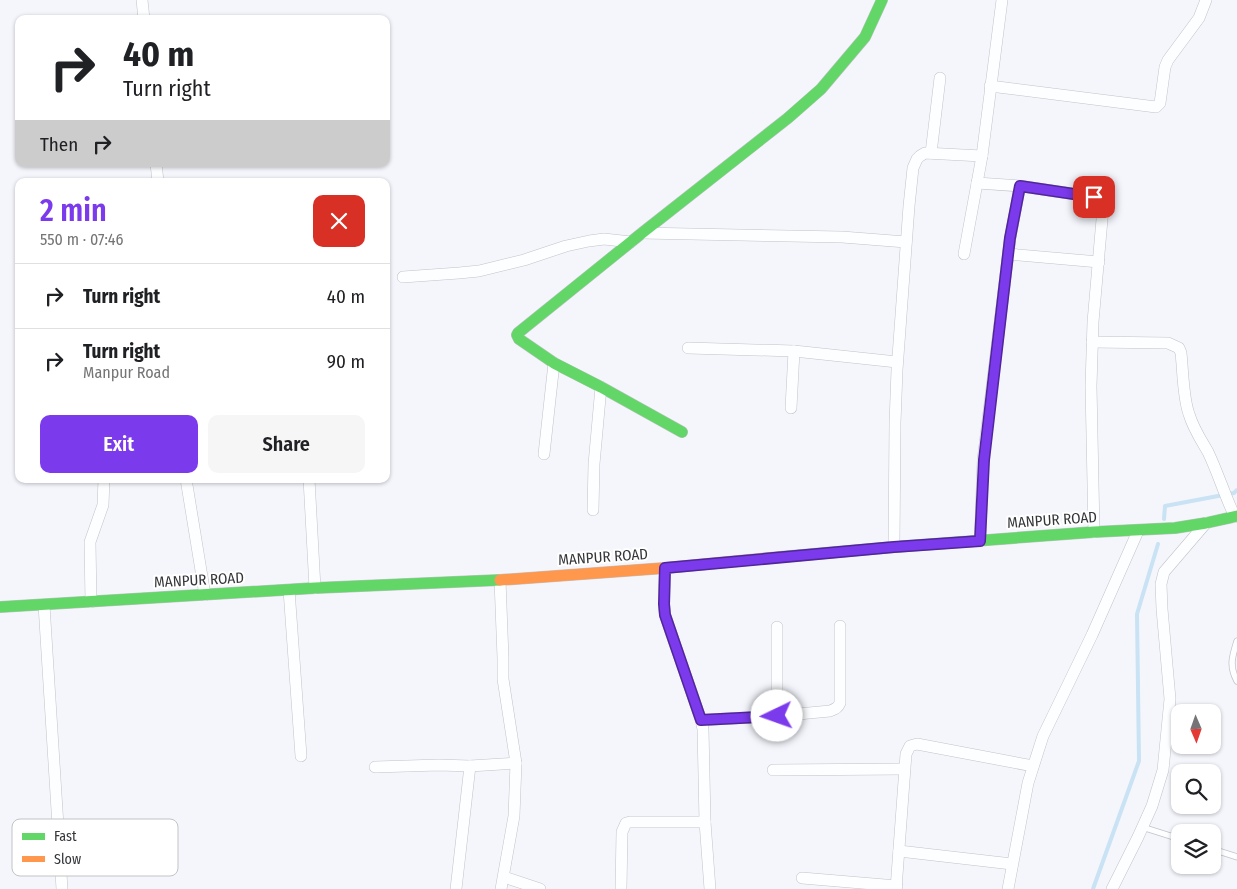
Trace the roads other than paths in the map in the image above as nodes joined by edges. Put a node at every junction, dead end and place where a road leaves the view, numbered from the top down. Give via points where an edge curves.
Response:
1 (142, 0) edge
2 (882, 0) edge
3 (1002, 0) edge
4 (1206, 0) edge
5 (144, 15) edge
6 (940, 78) dead end
7 (990, 86) junction
8 (931, 153) junction
9 (982, 156) junction
10 (977, 183) junction
11 (1020, 186) junction
12 (642, 233) junction
13 (632, 242) junction
14 (906, 242) junction
15 (964, 254) dead end
16 (1008, 254) junction
17 (1099, 262) junction
18 (403, 277) dead end
19 (1092, 342) junction
20 (688, 348) dead end
21 (794, 350) junction
22 (898, 362) junction
23 (554, 363) junction
24 (601, 387) junction
25 (791, 408) dead end
26 (682, 432) dead end
27 (544, 454) dead end
28 (104, 483) edge
29 (187, 483) edge
30 (309, 483) edge
31 (593, 510) dead end
32 (1234, 513) edge
33 (1206, 523) junction
34 (1138, 531) junction
35 (1094, 532) junction
36 (980, 541) junction
37 (894, 547) junction
38 (665, 568) junction
39 (500, 580) junction
40 (315, 588) junction
41 (289, 590) junction
42 (205, 595) junction
43 (91, 602) junction
44 (44, 604) junction
45 (0, 607) edge
46 (840, 626) dead end
47 (777, 627) dead end
48 (1237, 641) edge
49 (1237, 681) edge
50 (777, 716) junction
51 (701, 720) junction
52 (302, 756) dead end
53 (516, 763) junction
54 (470, 766) junction
55 (1033, 766) junction
56 (375, 767) dead end
57 (904, 769) junction
58 (773, 770) dead end
59 (58, 819) edge
60 (704, 822) junction
61 (1142, 827) junction
62 (1171, 836) edge
63 (899, 851) junction
64 (1221, 852) edge
65 (1237, 857) edge
66 (1012, 864) junction
67 (61, 876) edge
68 (504, 877) junction
69 (802, 878) dead end
70 (896, 888) edge
71 (62, 889) edge
72 (456, 889) edge
73 (501, 889) edge
74 (540, 889) edge
75 (620, 889) edge
76 (710, 889) edge
77 (1008, 889) edge
78 (1112, 889) edge

1 - 5 street
2 - 12 main road via 865,37 821,89
3 - 7 street
4 - 7 street via 1199,18 1168,60 1160,103 1156,106
6 - 8 street
7 - 9 street
8 - 9 street
8 - 14 street via 916,159
9 - 10 street
10 - 11 street
10 - 15 street
11 - 16 street
11 - 17 street via 1100,200 1103,208
12 - 13 main road
12 - 14 street via 842,237
13 - 18 street via 589,241 479,271
13 - 23 main road via 518,333 518,340
14 - 22 street
16 - 17 street
16 - 36 street via 984,460
17 - 19 street
19 - 32 street via 1168,343 1179,348 1188,414
19 - 35 street
20 - 21 street
21 - 22 street
21 - 25 street
22 - 37 street
23 - 24 main road
23 - 27 street
24 - 26 main road
24 - 31 street
28 - 43 street via 103,505 90,542
29 - 42 street
30 - 40 street
32 - 33 main road, MANPUR ROAD
33 - 34 main road, MANPUR ROAD
33 - 61 street via 1164,572 1161,584 1170,699 1167,739 1163,770
34 - 35 main road, MANPUR ROAD
34 - 55 street via 1043,736
35 - 36 main road, MANPUR ROAD
36 - 37 main road, MANPUR ROAD
37 - 38 main road, MANPUR ROAD
38 - 39 main road, MANPUR ROAD
38 - 51 street via 665,615
39 - 40 main road, MANPUR ROAD
39 - 53 street via 503,679
40 - 41 main road, MANPUR ROAD
41 - 42 main road, MANPUR ROAD
41 - 52 street
42 - 43 main road, MANPUR ROAD
43 - 44 main road, MANPUR ROAD
44 - 45 main road, MANPUR ROAD
44 - 59 street
46 - 50 street via 839,706 830,710
47 - 50 street
48 - 49 lane via 1232,656 1232,671
50 - 51 street
51 - 60 street
53 - 54 street
53 - 68 street via 514,816
54 - 56 street
54 - 72 street
55 - 57 street via 917,744 907,750
55 - 66 street
57 - 58 street
57 - 63 street
60 - 75 street via 626,823 622,832
60 - 76 street
61 - 62 lane
61 - 78 street
63 - 66 street
63 - 70 street
64 - 65 lane
66 - 77 street
67 - 71 street
68 - 73 street
68 - 74 street
69 - 70 street

